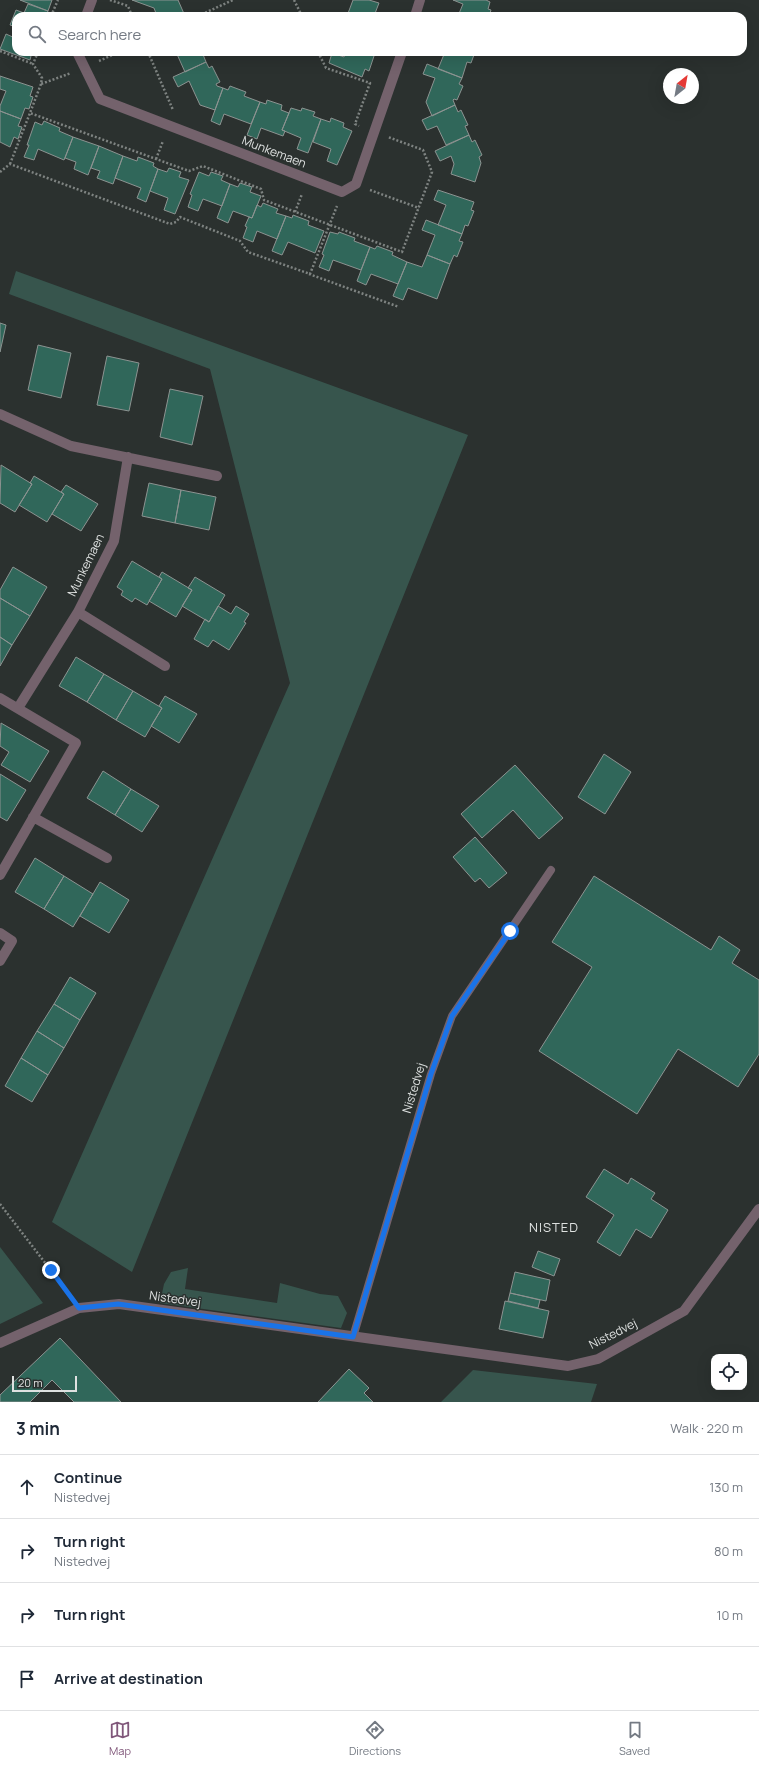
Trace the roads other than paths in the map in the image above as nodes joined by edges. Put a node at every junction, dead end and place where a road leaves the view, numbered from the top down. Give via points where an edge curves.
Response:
1 (92, 0) edge
2 (420, 0) edge
3 (88, 12) edge
4 (416, 12) edge
5 (79, 56) edge
6 (401, 56) edge
7 (0, 414) edge
8 (128, 457) junction
9 (217, 476) dead end
10 (78, 612) junction
11 (165, 666) dead end
12 (0, 698) edge
13 (18, 708) junction
14 (33, 817) junction
15 (106, 858) dead end
16 (551, 870) dead end
17 (0, 875) edge
18 (0, 933) edge
19 (0, 961) edge
20 (759, 1209) edge
21 (353, 1337) junction
22 (0, 1343) edge

1 - 3 street
2 - 4 street
5 - 6 street, Munkemaen via 100,99 342,192 356,184
7 - 8 street via 71,446
8 - 9 street
8 - 10 street, Munkemaen via 114,541
10 - 11 street, Munkemaen
10 - 13 street, Munkemaen
12 - 13 street
13 - 14 street via 76,744
14 - 15 street
14 - 17 street
16 - 21 lane, Nistedvej via 452,1016 431,1074
18 - 19 street via 12,941
20 - 21 street, Nistedvej via 684,1311 598,1359 568,1366
21 - 22 street, Nistedvej via 118,1304 79,1308

